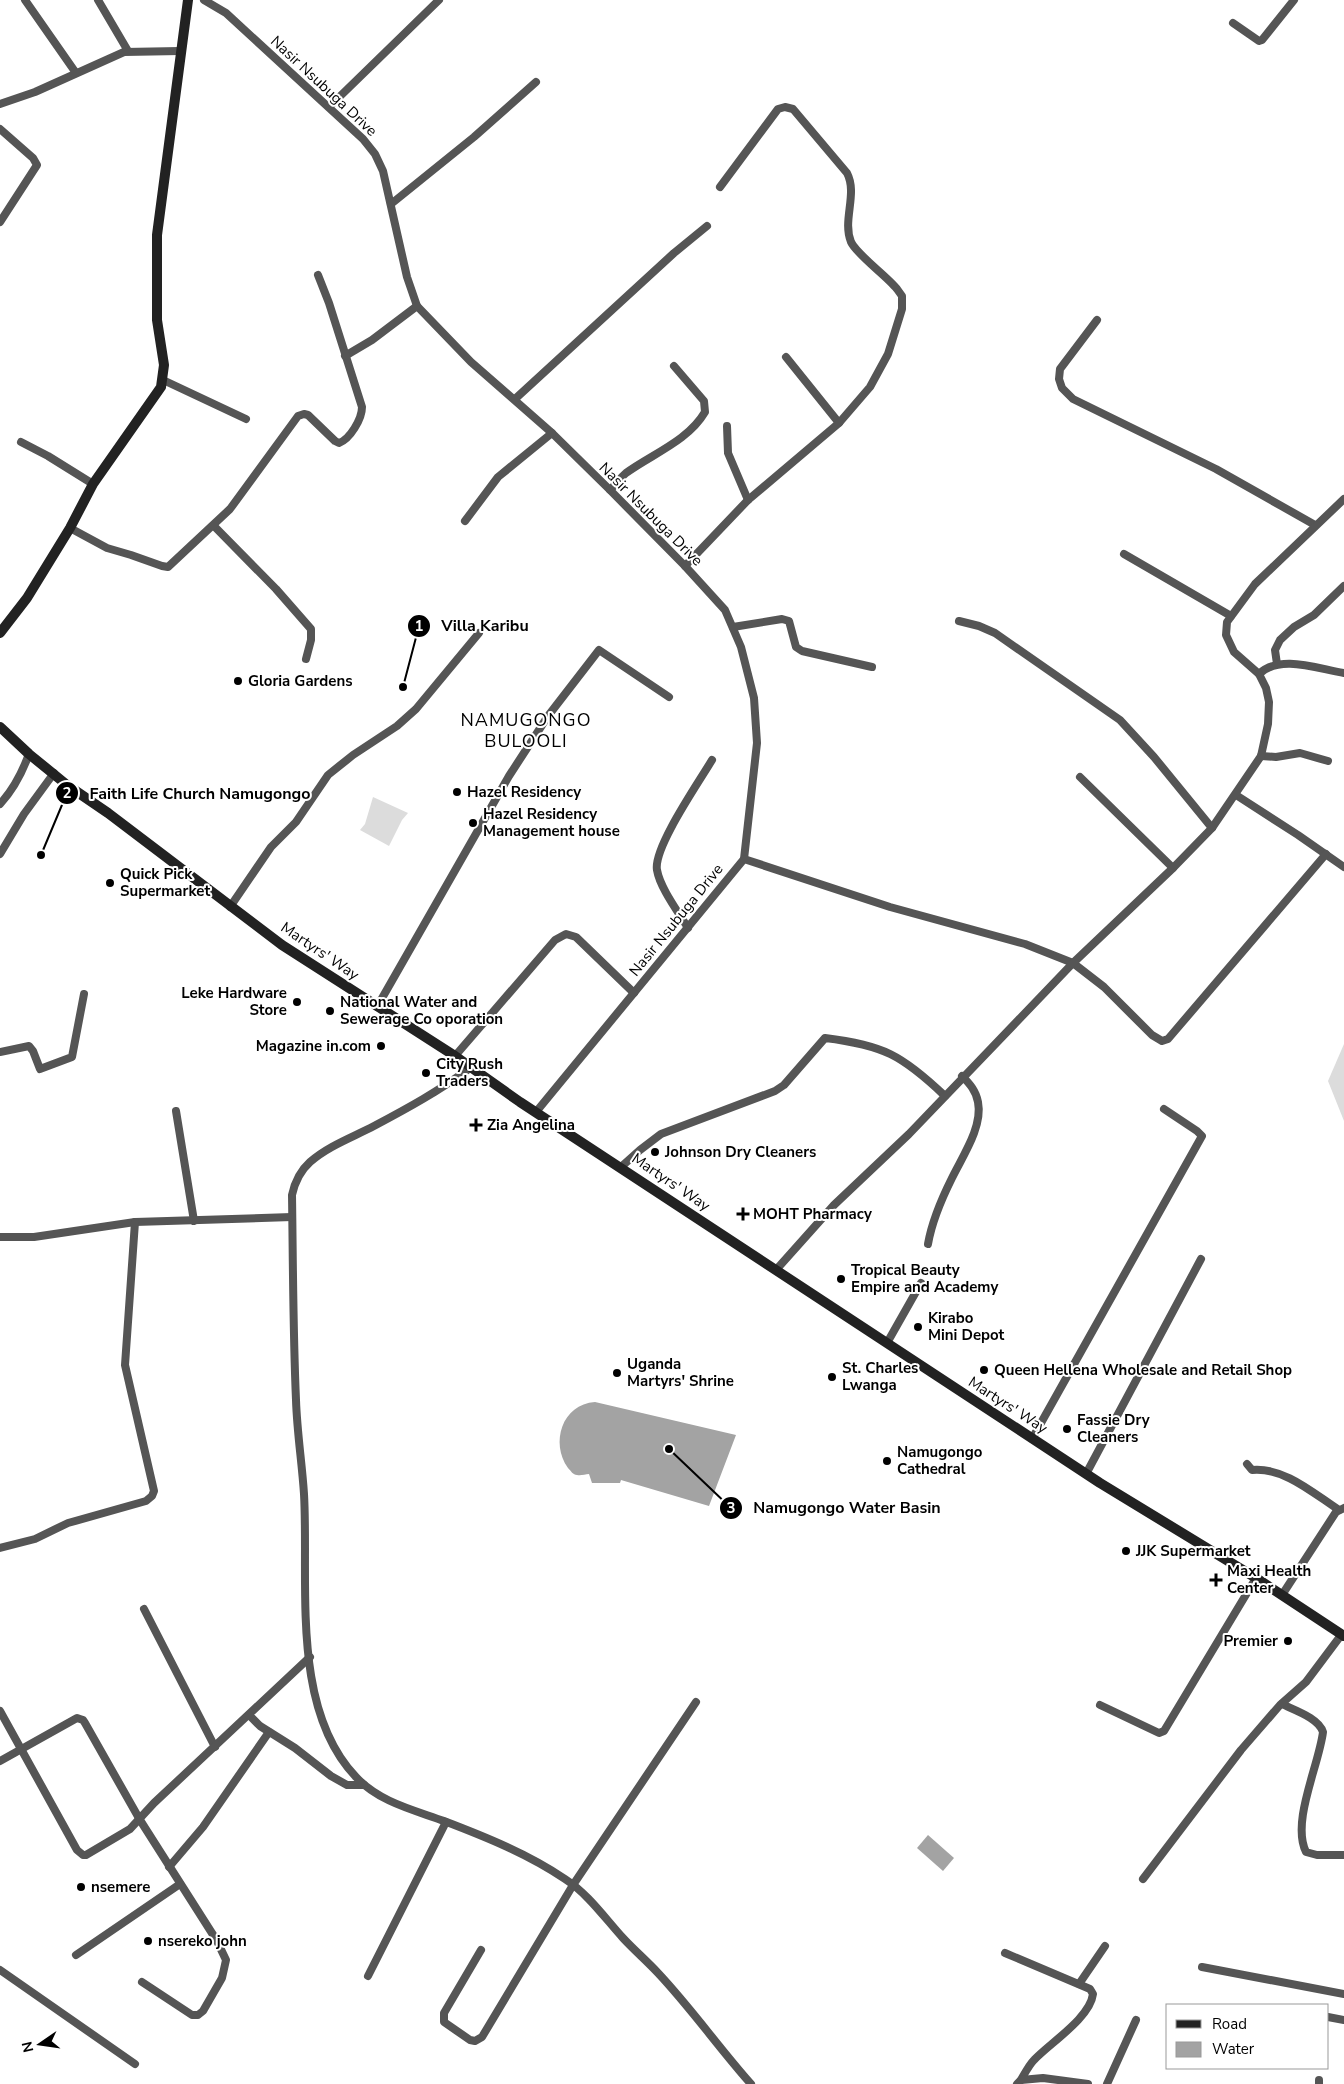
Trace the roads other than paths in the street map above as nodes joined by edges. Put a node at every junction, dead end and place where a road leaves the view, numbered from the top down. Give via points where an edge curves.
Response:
1 (24, 0) edge
2 (98, 0) edge
3 (188, 0) edge
4 (204, 0) edge
5 (439, 0) edge
6 (1294, 0) edge
7 (1233, 23) dead end
8 (180, 51) junction
9 (128, 52) junction
10 (76, 72) junction
11 (536, 82) dead end
12 (0, 104) edge
13 (329, 107) junction
14 (0, 129) edge
15 (720, 187) dead end
16 (391, 204) junction
17 (0, 222) edge
18 (707, 226) dead end
19 (318, 274) dead end
20 (417, 306) junction
21 (1097, 320) dead end
22 (345, 356) junction
23 (786, 357) dead end
24 (674, 366) dead end
25 (162, 380) junction
26 (515, 399) junction
27 (246, 419) dead end
28 (839, 423) junction
29 (727, 426) dead end
30 (552, 433) junction
31 (21, 442) dead end
32 (93, 484) junction
33 (610, 490) junction
34 (1344, 499) edge
35 (748, 500) junction
36 (465, 521) dead end
37 (1314, 525) junction
38 (214, 526) junction
39 (70, 528) junction
40 (1124, 554) dead end
41 (685, 566) junction
42 (1344, 586) edge
43 (1231, 616) junction
44 (959, 622) dead end
45 (733, 627) junction
46 (0, 633) edge
47 (478, 633) dead end
48 (306, 659) dead end
49 (1277, 664) junction
50 (872, 667) dead end
51 (1344, 673) edge
52 (1259, 674) junction
53 (669, 697) dead end
54 (0, 727) edge
55 (28, 754) junction
56 (1261, 756) junction
57 (712, 760) dead end
58 (1328, 761) dead end
59 (54, 773) junction
60 (1080, 777) dead end
61 (1236, 795) junction
62 (0, 804) edge
63 (1212, 828) junction
64 (0, 854) edge
65 (1326, 854) junction
66 (744, 859) junction
67 (1344, 867) edge
68 (1173, 868) junction
69 (230, 907) junction
70 (688, 928) junction
71 (1073, 963) junction
72 (634, 993) junction
73 (84, 994) dead end
74 (377, 1007) junction
75 (0, 1052) edge
76 (455, 1056) junction
77 (470, 1068) junction
78 (962, 1076) junction
79 (945, 1096) junction
80 (1164, 1109) dead end
81 (176, 1111) dead end
82 (536, 1112) junction
83 (621, 1167) junction
84 (292, 1217) junction
85 (194, 1221) junction
86 (135, 1222) junction
87 (0, 1236) edge
88 (928, 1244) dead end
89 (1201, 1259) dead end
90 (776, 1270) junction
91 (921, 1283) dead end
92 (887, 1343) junction
93 (1032, 1438) junction
94 (1247, 1464) dead end
95 (1086, 1474) junction
96 (1341, 1509) edge
97 (0, 1548) edge
98 (1256, 1578) junction
99 (1282, 1595) junction
100 (144, 1609) dead end
101 (1343, 1635) edge
102 (310, 1657) junction
103 (696, 1702) dead end
104 (1282, 1704) junction
105 (1100, 1705) dead end
106 (0, 1711) edge
107 (249, 1715) junction
108 (269, 1732) junction
109 (215, 1747) junction
110 (22, 1749) junction
111 (0, 1761) edge
112 (364, 1785) junction
113 (140, 1820) junction
114 (446, 1822) junction
115 (1344, 1855) edge
116 (169, 1867) junction
117 (1143, 1879) dead end
118 (180, 1884) junction
119 (573, 1885) junction
120 (1105, 1946) dead end
121 (481, 1950) dead end
122 (1005, 1953) dead end
123 (76, 1955) dead end
124 (1202, 1968) dead end
125 (0, 1970) edge
126 (368, 1976) dead end
127 (142, 1982) dead end
128 (1079, 1984) junction
129 (1344, 1994) edge
130 (1329, 2017) edge
131 (1136, 2020) dead end
132 (1344, 2020) edge
133 (135, 2064) dead end
134 (1056, 2081) edge
135 (1019, 2082) edge
136 (751, 2084) edge
137 (1088, 2084) edge
138 (1107, 2084) edge

1 - 10 street
2 - 9 street
3 - 8 main road
4 - 13 street, Nasir Nsubuga Drive via 226,12
5 - 13 street
6 - 7 street via 1262,40 1255,39
8 - 9 street
8 - 25 main road via 157,235 157,320 164,365
9 - 10 street
10 - 12 street via 35,92
11 - 16 street
13 - 16 street, Nasir Nsubuga Drive via 375,154
14 - 17 street via 37,165
15 - 28 street via 782,107 799,114 849,177 848,230 851,242 898,288 902,309 879,373
16 - 20 street, Nasir Nsubuga Drive
18 - 26 street
19 - 22 street
20 - 22 street
20 - 26 street, Nasir Nsubuga Drive via 471,362
21 - 37 street via 1060,369 1062,388 1073,399 1216,468
22 - 38 street via 362,414 344,441 335,441 308,415 298,416
23 - 28 street
24 - 33 street via 704,401 705,412 694,426 624,475
25 - 27 street
25 - 32 main road via 161,387 138,422
26 - 30 street, Nasir Nsubuga Drive
28 - 35 street
29 - 35 street via 728,453
30 - 33 street, Nasir Nsubuga Drive
30 - 36 street via 498,477
31 - 32 street
32 - 39 main road
33 - 41 street, Nasir Nsubuga Drive
34 - 37 street
35 - 41 street
37 - 43 street via 1255,584
38 - 39 street via 174,563 165,567 107,548
38 - 48 street via 311,629
39 - 46 main road via 27,598
40 - 43 street
41 - 45 street, Nasir Nsubuga Drive via 724,610
42 - 49 street via 1314,615 1280,640 1275,650
43 - 52 street via 1226,630 1229,643 1234,652
44 - 63 street via 995,633 1120,720
45 - 50 street via 789,621 796,647 802,651
45 - 66 street, Nasir Nsubuga Drive via 749,674 757,728
47 - 69 street via 416,709 328,775 296,822 271,847
49 - 51 street
49 - 52 street
52 - 56 street via 1269,702
53 - 74 street via 599,650 548,716 509,776
54 - 55 main road, Martyrs' Way
55 - 59 main road, Martyrs' Way
55 - 62 street via 21,774
56 - 58 street via 1300,753
56 - 61 street
57 - 70 street via 679,814 656,867
59 - 64 street
59 - 69 main road, Martyrs' Way
60 - 68 street
61 - 63 street
61 - 65 street
63 - 68 street
65 - 67 street
65 - 71 street via 1165,1040 1152,1035 1104,987
66 - 70 street, Nasir Nsubuga Drive
66 - 71 street via 890,907 1025,944
68 - 71 street
69 - 74 main road, Martyrs' Way
70 - 72 street, Nasir Nsubuga Drive
71 - 78 street
72 - 76 street via 576,937 563,935 536,961
72 - 82 street, Nasir Nsubuga Drive
73 - 75 street via 72,1057 40,1069 29,1046
74 - 76 main road, Martyrs' Way
76 - 77 main road, Martyrs' Way
77 - 82 main road, Martyrs' Way
77 - 84 street via 416,1104 312,1160 294,1183
78 - 79 street
78 - 88 street via 976,1093 979,1105 977,1120 932,1226
79 - 83 street via 920,1072 894,1054 856,1041 825,1038 776,1091 661,1134
79 - 90 street via 834,1205
80 - 93 street via 1202,1136
81 - 85 street
82 - 83 main road, Martyrs' Way
83 - 90 main road, Martyrs' Way
84 - 85 street
84 - 102 street via 296,1402 304,1497 305,1616
85 - 86 street
86 - 87 street via 34,1237
86 - 97 street via 125,1365 154,1491 152,1496 146,1501
89 - 95 street
90 - 92 main road, Martyrs' Way
91 - 92 street
92 - 93 main road, Martyrs' Way
93 - 95 main road, Martyrs' Way
94 - 96 street via 1252,1470 1264,1469 1288,1477
95 - 98 main road, Martyrs' Way
96 - 99 street
98 - 99 main road, Martyrs' Way
98 - 105 street via 1164,1731 1158,1733
99 - 101 main road, Martyrs' Way
100 - 109 street
101 - 104 street via 1306,1682
102 - 107 street
102 - 112 street via 316,1697 329,1738 336,1753
103 - 119 street
104 - 115 street via 1314,1720 1322,1726 1323,1732 1302,1817 1303,1846 1306,1852 1317,1855
104 - 117 street via 1241,1750
106 - 110 street
107 - 108 street
107 - 109 street
108 - 112 street via 339,1781 347,1785
108 - 116 street via 203,1827
109 - 113 street
110 - 111 street
110 - 113 street via 74,1720 83,1720
110 - 113 street via 77,1850 83,1855
112 - 114 street via 376,1794
113 - 116 street
114 - 119 street via 508,1847
114 - 126 street
116 - 118 street
118 - 123 street
118 - 127 street via 223,1951 226,1960 222,1978 203,2011 195,2016
119 - 121 street via 482,2038 476,2041 443,2019
119 - 136 street via 659,1974
120 - 128 street
122 - 128 street
124 - 129 street
125 - 133 street
128 - 135 street via 1090,1989 1093,1994 1091,2004 1032,2062
130 - 132 street
131 - 138 street
134 - 135 street
134 - 137 street

